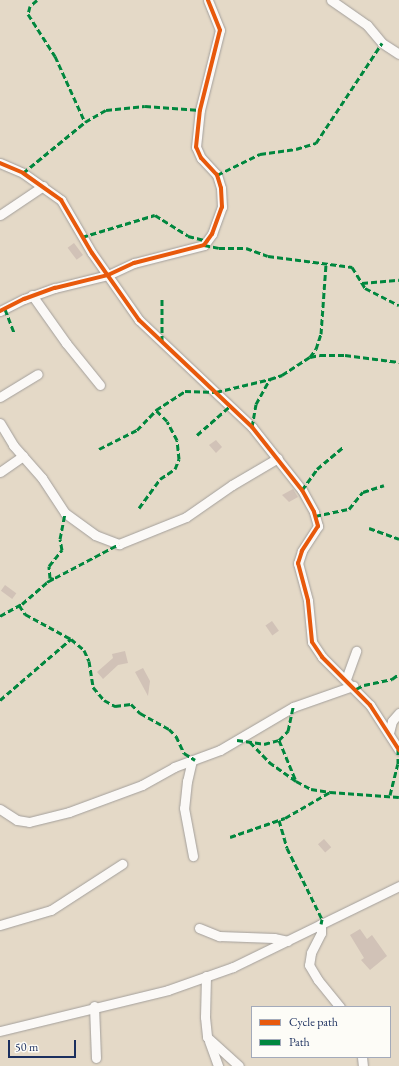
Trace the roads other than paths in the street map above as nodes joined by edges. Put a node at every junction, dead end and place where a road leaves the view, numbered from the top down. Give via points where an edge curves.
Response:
1 (208, 0) edge
2 (331, 0) edge
3 (399, 54) edge
4 (0, 163) edge
5 (43, 186) junction
6 (0, 215) edge
7 (108, 275) junction
8 (32, 295) junction
9 (12, 304) junction
10 (0, 306) edge
11 (0, 311) edge
12 (38, 374) dead end
13 (100, 385) dead end
14 (0, 397) edge
15 (0, 423) edge
16 (23, 456) junction
17 (278, 458) junction
18 (0, 472) edge
19 (356, 651) dead end
20 (346, 679) junction
21 (353, 686) junction
22 (399, 713) edge
23 (388, 733) junction
24 (399, 750) edge
25 (192, 760) junction
26 (0, 809) edge
27 (193, 856) dead end
28 (122, 864) dead end
29 (399, 886) edge
30 (321, 924) junction
31 (0, 925) edge
32 (199, 928) dead end
33 (288, 941) junction
34 (206, 976) junction
35 (94, 1006) junction
36 (339, 1006) edge
37 (2, 1029) edge
38 (209, 1041) junction
39 (96, 1058) dead end
40 (218, 1066) edge
41 (239, 1066) edge

1 - 7 street via 220,30 200,110 196,147 201,158 217,175 223,200 219,216 212,234 204,244 134,264
2 - 3 street via 367,24 382,43
4 - 5 street via 23,173
5 - 6 street
5 - 7 street via 66,207 92,253
7 - 8 street
7 - 17 street via 139,320 200,375 229,407 252,427
8 - 9 street
8 - 13 street
9 - 10 street
9 - 11 street
12 - 14 street
15 - 16 street
16 - 17 street via 70,518 95,534 119,544 181,520 205,506 242,478
16 - 18 street
17 - 20 street via 302,490 317,520 316,531 302,551 298,563 308,601 312,642 322,657
19 - 20 street
20 - 21 street
21 - 23 street
21 - 25 street via 293,707 228,746
22 - 23 street via 392,721
23 - 24 street
25 - 26 street via 142,785 41,820 22,822
25 - 27 street via 184,808
28 - 31 street via 51,910
29 - 30 street
30 - 33 street
30 - 36 street via 321,933 311,953 309,965
32 - 33 street via 220,936
33 - 34 street via 233,967
34 - 35 street via 168,990
34 - 38 street via 205,1016
35 - 37 street
35 - 39 street
38 - 40 street
38 - 41 street

